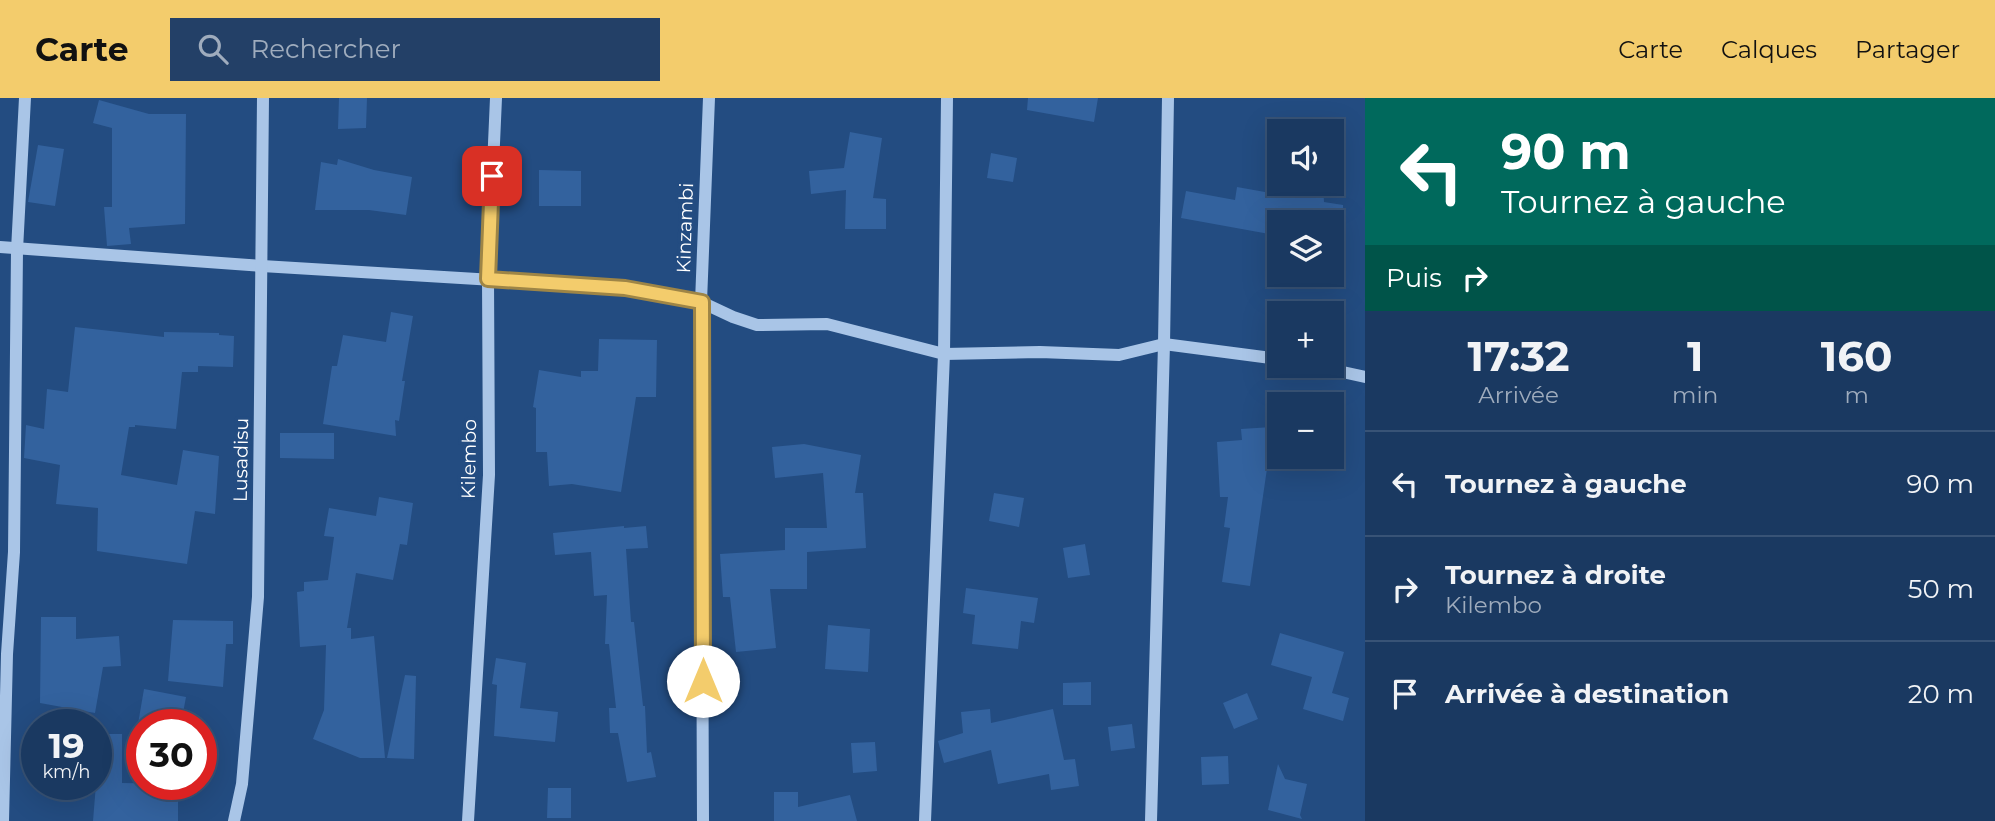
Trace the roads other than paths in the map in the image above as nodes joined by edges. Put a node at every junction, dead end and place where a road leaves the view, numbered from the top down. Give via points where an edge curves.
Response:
1 (25, 98) edge
2 (263, 98) edge
3 (496, 98) edge
4 (709, 98) edge
5 (947, 98) edge
6 (1168, 98) edge
7 (0, 247) edge
8 (17, 250) junction
9 (262, 266) junction
10 (488, 279) junction
11 (702, 302) junction
12 (1164, 344) junction
13 (944, 354) junction
14 (1267, 357) edge
15 (1344, 372) edge
16 (1365, 377) edge
17 (3, 821) edge
18 (234, 821) edge
19 (468, 821) edge
20 (703, 821) edge
21 (925, 821) edge
22 (1150, 821) edge

1 - 8 street
2 - 9 street, Lusadisu
3 - 10 street, Kilembo
4 - 11 street, Kinzambi
5 - 13 street
6 - 12 street
7 - 8 street
8 - 9 street
8 - 17 street
9 - 10 street
9 - 18 street, Lusadisu via 258,597 243,784
10 - 11 street via 625,288
10 - 19 street, Kilembo via 489,475
11 - 13 street via 757,325 827,324
11 - 20 street, Kinzambi
12 - 13 street via 1119,355
12 - 14 street
12 - 22 street
13 - 21 street
15 - 16 street

